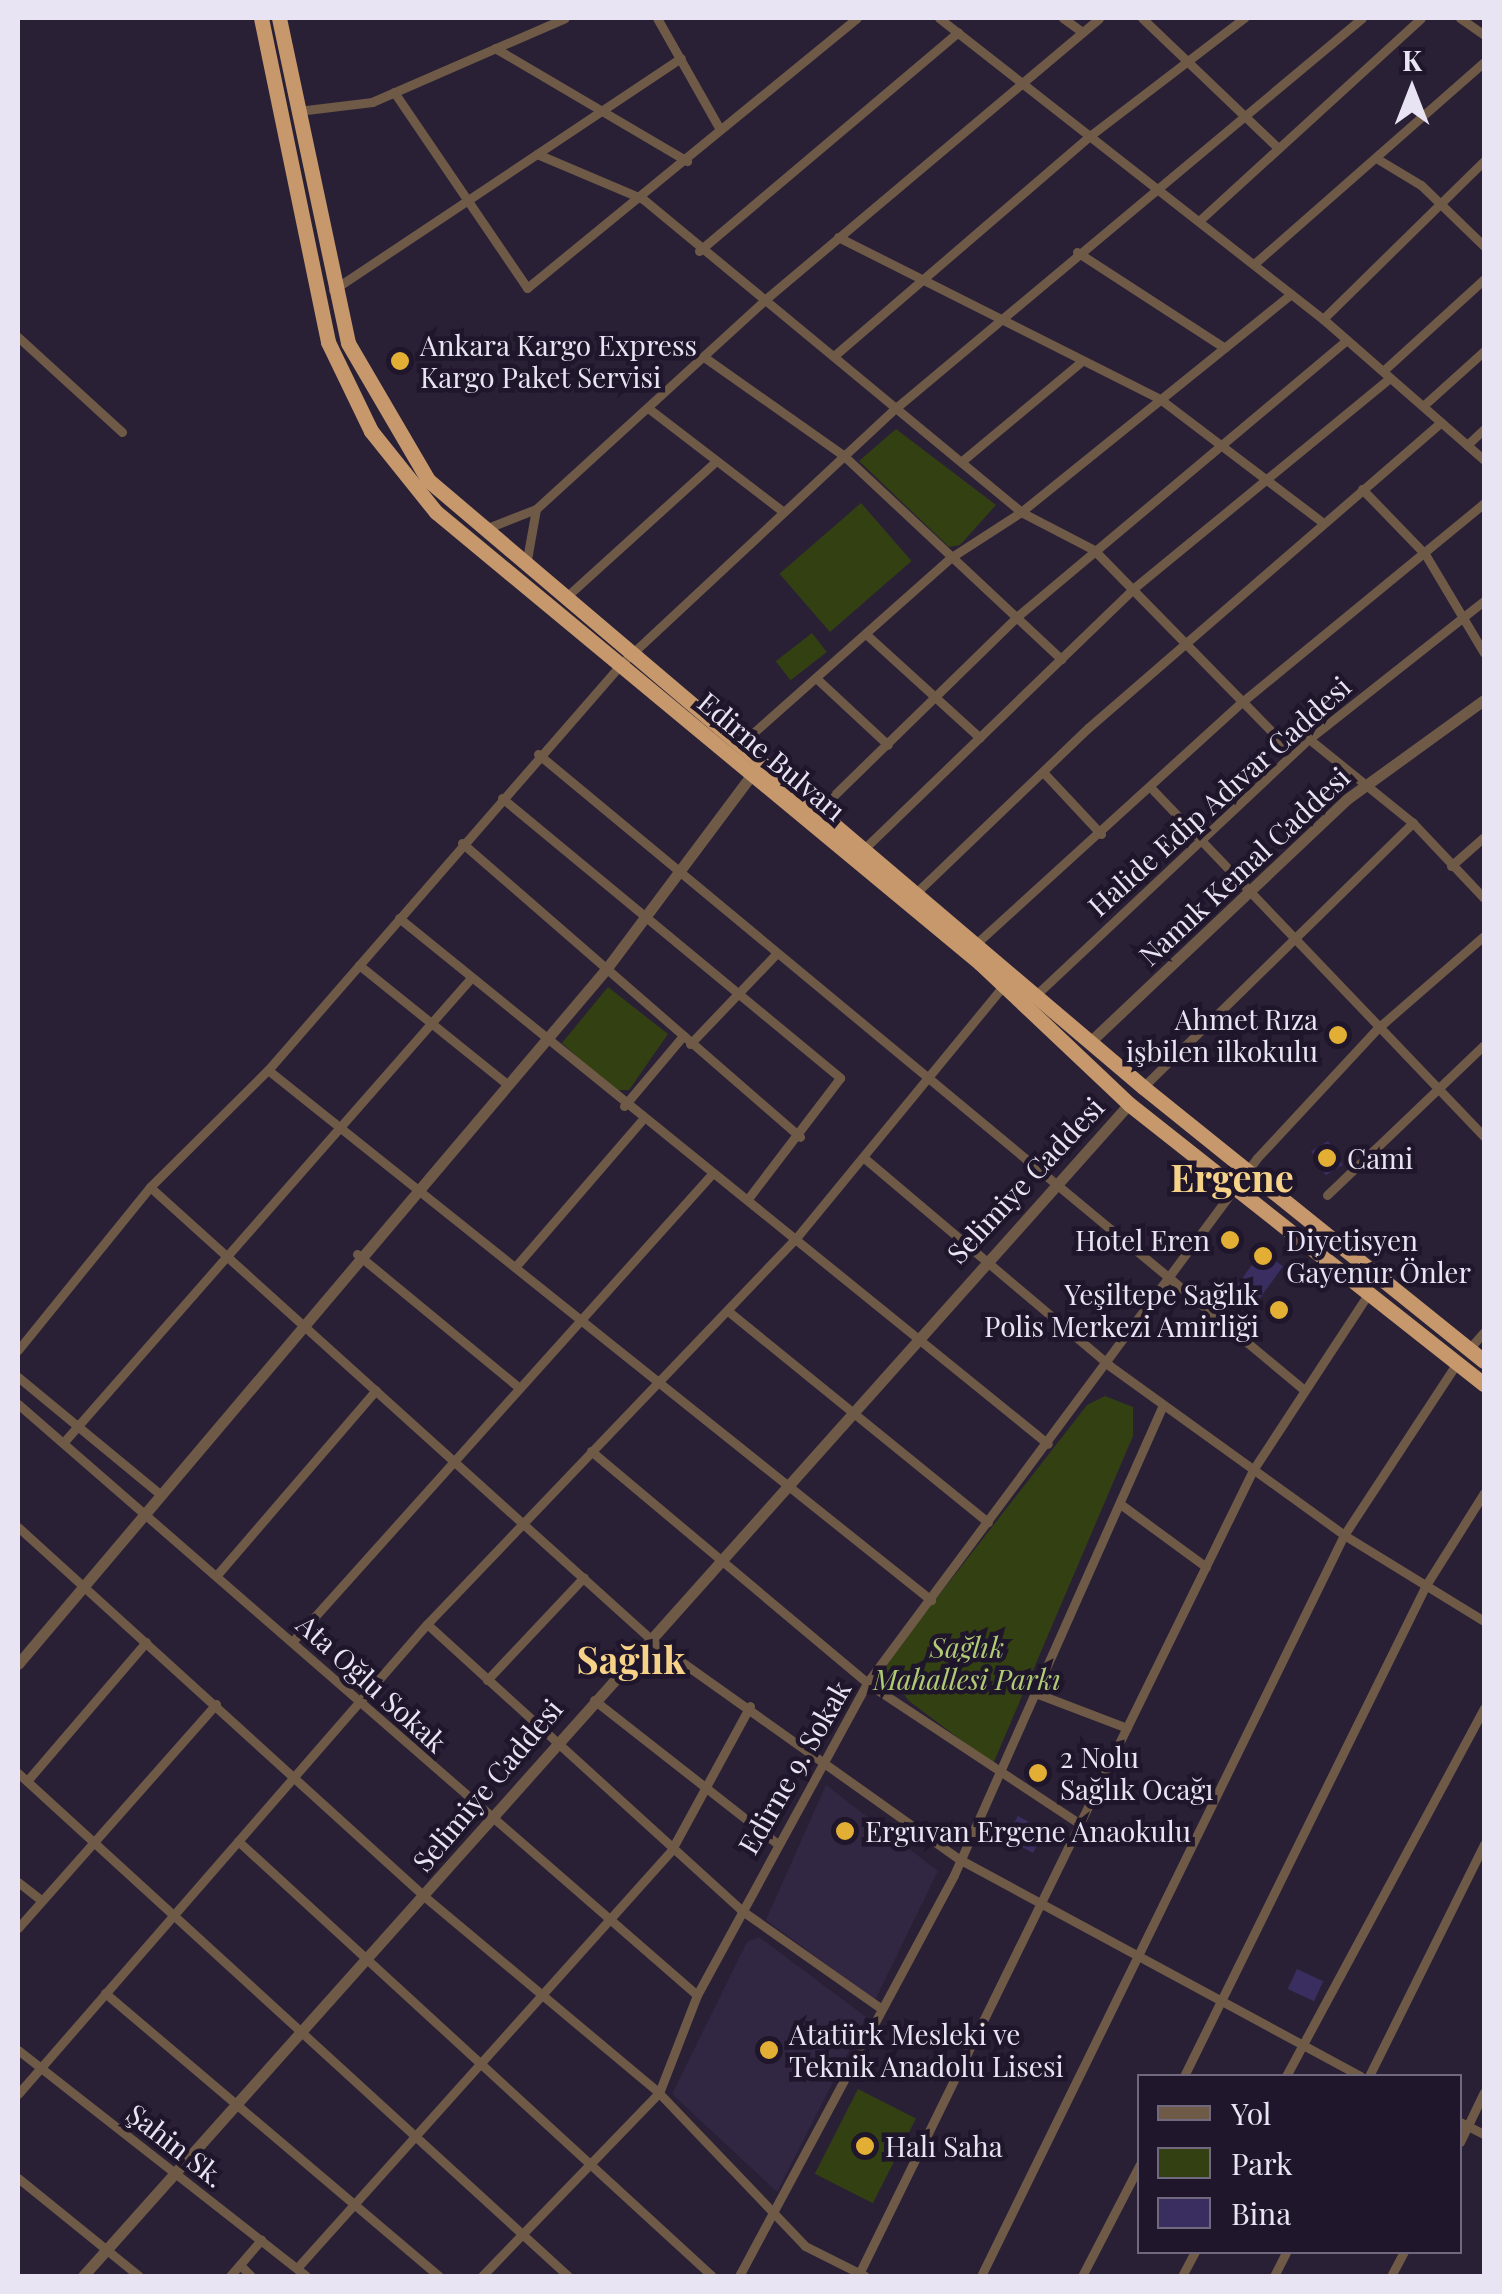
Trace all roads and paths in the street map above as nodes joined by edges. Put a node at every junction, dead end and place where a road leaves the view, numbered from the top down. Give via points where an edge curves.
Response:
1 (261, 18) edge
2 (279, 18) edge
3 (564, 18) edge
4 (657, 18) edge
5 (858, 18) edge
6 (939, 18) edge
7 (1063, 18) edge
8 (1099, 18) edge
9 (1142, 18) edge
10 (1244, 18) edge
11 (1362, 18) edge
12 (1421, 18) edge
13 (1464, 18) edge
14 (958, 32) junction
15 (1082, 32) junction
16 (1484, 36) edge
17 (495, 48) junction
18 (681, 58) junction
19 (1484, 62) edge
20 (1187, 64) junction
21 (1022, 82) junction
22 (394, 92) junction
23 (1241, 110) junction
24 (298, 111) junction
25 (600, 112) junction
26 (718, 126) junction
27 (1091, 134) junction
28 (1276, 146) junction
29 (536, 154) junction
30 (1376, 158) junction
31 (686, 161) junction
32 (1484, 161) edge
33 (1155, 184) junction
34 (472, 196) junction
35 (643, 199) junction
36 (1442, 203) junction
37 (1200, 220) junction
38 (838, 238) junction
39 (1484, 246) edge
40 (699, 252) junction
41 (1077, 252) junction
42 (1254, 264) junction
43 (922, 278) junction
44 (1484, 280) edge
45 (332, 290) junction
46 (1291, 294) junction
47 (767, 298) junction
48 (1323, 319) junction
49 (1005, 325) junction
50 (18, 337) edge
51 (1348, 340) junction
52 (1224, 348) junction
53 (1484, 350) edge
54 (835, 355) junction
55 (704, 357) junction
56 (1082, 361) junction
57 (1387, 374) junction
58 (1160, 399) junction
59 (1423, 406) junction
60 (897, 407) junction
61 (648, 408) junction
62 (1441, 422) junction
63 (1484, 429) edge
64 (122, 432) dead end
65 (1468, 445) junction
66 (1222, 449) junction
67 (844, 456) junction
68 (716, 460) junction
69 (1484, 460) edge
70 (962, 461) junction
71 (1269, 482) junction
72 (1362, 488) junction
73 (1484, 503) edge
74 (536, 510) junction
75 (782, 511) junction
76 (1021, 512) junction
77 (1322, 522) junction
78 (482, 531) junction
79 (1094, 550) junction
80 (1425, 554) junction
81 (950, 558) junction
82 (526, 566) junction
83 (1134, 588) junction
84 (565, 598) junction
85 (1484, 600) edge
86 (1019, 615) junction
87 (1460, 620) junction
88 (868, 636) junction
89 (1189, 639) junction
90 (637, 652) junction
91 (1484, 652) edge
92 (1061, 659) junction
93 (622, 663) junction
94 (816, 678) junction
95 (935, 694) junction
96 (1484, 700) edge
97 (1242, 702) junction
98 (980, 738) junction
99 (1309, 738) junction
100 (743, 742) junction
101 (888, 744) junction
102 (538, 754) junction
103 (1293, 754) junction
104 (1043, 772) junction
105 (752, 774) junction
106 (1365, 788) junction
107 (1153, 790) junction
108 (502, 798) junction
109 (822, 807) junction
110 (1413, 824) junction
111 (1101, 834) junction
112 (1484, 837) edge
113 (462, 843) junction
114 (1202, 844) junction
115 (867, 846) junction
116 (1451, 866) junction
117 (677, 868) junction
118 (919, 890) junction
119 (1249, 894) junction
120 (1484, 898) edge
121 (648, 910) junction
122 (399, 918) junction
123 (1484, 936) edge
124 (1294, 940) junction
125 (979, 941) junction
126 (777, 953) junction
127 (359, 965) junction
128 (607, 968) junction
129 (471, 978) junction
130 (1004, 984) junction
131 (738, 992) junction
132 (1037, 994) junction
133 (432, 1024) junction
134 (1378, 1028) junction
135 (544, 1040) junction
136 (686, 1040) junction
137 (1091, 1041) junction
138 (1484, 1044) edge
139 (268, 1070) junction
140 (924, 1078) junction
141 (506, 1083) junction
142 (1143, 1087) junction
143 (1439, 1087) junction
144 (1129, 1104) junction
145 (624, 1106) junction
146 (641, 1121) junction
147 (337, 1125) junction
148 (1484, 1136) edge
149 (800, 1137) junction
150 (863, 1157) junction
151 (711, 1174) junction
152 (1248, 1174) junction
153 (414, 1186) junction
154 (1057, 1186) junction
155 (150, 1187) junction
156 (1238, 1189) junction
157 (1327, 1194) dead end
158 (747, 1200) junction
159 (797, 1237) junction
160 (225, 1254) junction
161 (357, 1254) junction
162 (984, 1260) junction
163 (516, 1266) junction
164 (1170, 1278) junction
165 (1371, 1290) junction
166 (728, 1311) junction
167 (581, 1317) junction
168 (301, 1322) junction
169 (1484, 1332) edge
170 (914, 1336) junction
171 (1470, 1348) junction
172 (18, 1350) edge
173 (1484, 1360) edge
174 (1457, 1362) junction
175 (1110, 1366) junction
176 (18, 1376) edge
177 (660, 1380) junction
178 (1484, 1384) edge
179 (517, 1386) junction
180 (1302, 1388) junction
181 (376, 1390) junction
182 (18, 1404) edge
183 (1163, 1405) junction
184 (849, 1412) junction
185 (77, 1427) junction
186 (63, 1444) junction
187 (1048, 1444) junction
188 (592, 1451) junction
189 (451, 1457) junction
190 (1253, 1470) junction
191 (784, 1484) junction
192 (1484, 1493) edge
193 (161, 1495) junction
194 (1123, 1506) junction
195 (146, 1515) junction
196 (988, 1522) junction
197 (522, 1524) junction
198 (18, 1526) edge
199 (1344, 1535) junction
200 (723, 1558) junction
201 (1206, 1566) junction
202 (216, 1576) junction
203 (584, 1577) junction
204 (1426, 1585) junction
205 (85, 1588) junction
206 (931, 1600) junction
207 (1484, 1621) edge
208 (427, 1624) junction
209 (146, 1642) junction
210 (292, 1642) junction
211 (654, 1643) junction
212 (18, 1664) edge
213 (487, 1680) junction
214 (868, 1683) junction
215 (1038, 1694) junction
216 (592, 1698) junction
217 (359, 1702) junction
218 (216, 1704) junction
219 (750, 1706) junction
220 (1484, 1708) edge
221 (1127, 1728) junction
222 (558, 1750) junction
223 (825, 1761) junction
224 (18, 1773) edge
225 (294, 1776) junction
226 (1000, 1776) junction
227 (27, 1782) junction
228 (704, 1791) junction
229 (494, 1821) junction
230 (1080, 1824) junction
231 (91, 1840) junction
232 (238, 1841) junction
233 (775, 1842) junction
234 (1484, 1844) edge
235 (671, 1851) junction
236 (959, 1859) junction
237 (18, 1882) edge
238 (425, 1896) junction
239 (41, 1900) junction
240 (1043, 1900) junction
241 (740, 1910) junction
242 (173, 1916) junction
243 (610, 1920) junction
244 (18, 1928) edge
245 (1138, 1954) junction
246 (364, 1965) junction
247 (105, 1993) junction
248 (539, 1994) junction
249 (697, 1995) junction
250 (1222, 2002) junction
251 (882, 2009) junction
252 (300, 2036) junction
253 (1302, 2048) junction
254 (18, 2050) edge
255 (480, 2066) junction
256 (41, 2067) junction
257 (1185, 2074) edge
258 (1287, 2074) edge
259 (1356, 2074) edge
260 (1371, 2074) edge
261 (1484, 2092) edge
262 (659, 2093) junction
263 (18, 2094) edge
264 (237, 2105) junction
265 (1464, 2124) edge
266 (1484, 2134) edge
267 (415, 2136) junction
268 (585, 2164) junction
269 (1137, 2170) edge
270 (175, 2174) junction
271 (18, 2178) edge
272 (355, 2202) junction
273 (770, 2214) junction
274 (522, 2234) junction
275 (261, 2240) junction
276 (103, 2254) junction
277 (1403, 2254) edge
278 (240, 2264) junction
279 (297, 2268) junction
280 (83, 2276) edge
281 (139, 2276) edge
282 (230, 2276) edge
283 (251, 2276) edge
284 (306, 2276) edge
285 (439, 2276) edge
286 (482, 2276) edge
287 (568, 2276) edge
288 (712, 2276) edge
289 (738, 2276) edge
290 (861, 2276) edge
291 (980, 2276) edge
292 (1082, 2276) edge
293 (1391, 2276) edge

1 - 93 highway, Edirne Bulvarı via 316,307 371,431 436,512
2 - 24 highway, Edirne Bulvarı
3 - 17 street
4 - 18 street
5 - 26 street
6 - 14 street
7 - 15 street
8 - 15 street
9 - 20 street
10 - 20 street
11 - 23 street
12 - 28 street
13 - 16 street
14 - 21 street
14 - 40 street
15 - 21 street
17 - 22 street
17 - 25 street
18 - 25 street
18 - 26 street
19 - 30 street
20 - 23 street
20 - 27 street
21 - 27 street
21 - 38 street
22 - 24 street
22 - 34 street
23 - 28 street
23 - 33 street
24 - 45 highway, Edirne Bulvarı
25 - 29 street
25 - 31 street
26 - 31 street
27 - 33 street
27 - 43 street
28 - 37 street
29 - 34 street
29 - 35 street
30 - 36 street
30 - 42 street
31 - 35 street
32 - 36 street
33 - 37 street
33 - 41 street
34 - 35 street via 527,288
34 - 45 street
35 - 40 street
36 - 39 street
36 - 48 street
37 - 42 street
38 - 43 street
38 - 47 street
40 - 47 street
41 - 49 street
41 - 52 street
42 - 46 street
43 - 49 street
43 - 54 street
44 - 57 street
45 - 78 highway, Edirne Bulvarı via 392,432
46 - 48 street
46 - 52 street
47 - 54 street
47 - 55 street
48 - 51 street
49 - 56 street
49 - 60 street
50 - 64 street
51 - 57 street
51 - 66 street
52 - 58 street
53 - 59 street
54 - 60 street
55 - 61 street
55 - 67 street
56 - 58 street
56 - 70 street
57 - 59 street
57 - 71 street
58 - 66 street
58 - 76 street
59 - 62 street
60 - 67 street
60 - 70 street
61 - 68 street
61 - 74 street
62 - 65 street
62 - 72 street
63 - 65 street
65 - 69 street
66 - 71 street
66 - 79 street
67 - 75 street
67 - 81 street
68 - 75 street
68 - 84 street
70 - 76 street
71 - 77 street
71 - 83 street
72 - 77 street
72 - 80 street
73 - 80 street
74 - 78 street
74 - 82 street
75 - 90 street
76 - 79 street
76 - 81 street
77 - 89 street
78 - 82 highway, Edirne Bulvarı
79 - 83 street
79 - 86 street
80 - 87 street
80 - 97 street
81 - 86 street
81 - 88 street
82 - 84 highway, Edirne Bulvarı
83 - 89 street
83 - 92 street
84 - 90 highway, Edirne Bulvarı
85 - 87 street, Halide Edip Adıvar Caddesi
86 - 92 street
86 - 95 street
87 - 91 street
87 - 99 street, Halide Edip Adıvar Caddesi
88 - 94 street
88 - 95 street
89 - 97 street
89 - 104 street
90 - 93 street
90 - 100 highway, Edirne Bulvarı
92 - 98 street
93 - 102 street
93 - 105 highway, Edirne Bulvarı
94 - 100 street
94 - 101 street
95 - 98 street
95 - 101 street
96 - 106 street, Namık Kemal Caddesi
97 - 103 street
97 - 107 street
98 - 115 street
99 - 103 street, Halide Edip Adıvar Caddesi
99 - 106 street
100 - 109 highway, Edirne Bulvarı
101 - 109 street
102 - 108 street
102 - 117 street
103 - 114 street, Halide Edip Adıvar Caddesi
104 - 111 street
104 - 118 street
105 - 117 street
105 - 130 highway, Edirne Bulvarı
106 - 110 street
106 - 119 street, Namık Kemal Caddesi
107 - 111 street
107 - 114 street
108 - 113 street
108 - 121 street
109 - 115 highway, Edirne Bulvarı
110 - 116 street
110 - 124 street
111 - 125 street
112 - 116 street
113 - 122 street
113 - 128 street
114 - 119 street
114 - 132 street, Halide Edip Adıvar Caddesi
115 - 118 highway, Edirne Bulvarı
116 - 120 street
117 - 121 street
117 - 126 street
118 - 125 highway, Edirne Bulvarı
119 - 124 street
119 - 137 street, Namık Kemal Caddesi
121 - 128 street
121 - 131 street
122 - 127 street
122 - 129 street
123 - 134 street, Edirne 9. Sokak
124 - 134 street
124 - 142 street
125 - 132 highway, Edirne Bulvarı
126 - 131 street
126 - 140 street
127 - 133 street
127 - 139 street
128 - 135 street
128 - 136 street
129 - 133 street
129 - 135 street
130 - 140 street
130 - 144 highway, Edirne Bulvarı
131 - 136 street
131 - 149 street via 840,1078
132 - 137 highway, Edirne Bulvarı
133 - 141 street
133 - 147 street
134 - 143 street
134 - 152 street, Edirne 9. Sokak
135 - 141 street
135 - 145 street
136 - 145 street
136 - 149 street
137 - 142 highway, Edirne Bulvarı
138 - 143 street
139 - 147 street
139 - 155 street
140 - 150 street
140 - 154 street
141 - 153 street
142 - 152 highway, Edirne Bulvarı
143 - 148 street
143 - 157 street
144 - 154 street, Selimiye Caddesi
144 - 156 highway, Edirne Bulvarı
145 - 146 street
146 - 151 street
146 - 163 street
147 - 153 street
147 - 160 street
149 - 158 street
150 - 159 street
150 - 162 street
151 - 158 street
151 - 167 street
152 - 156 street, Edirne 9. Sokak
152 - 171 highway, Edirne Bulvarı
153 - 161 street
153 - 163 street
154 - 162 street, Selimiye Caddesi
154 - 164 street
155 - 160 street
155 - 172 street
156 - 164 street, Edirne 9. Sokak
156 - 165 highway, Edirne Bulvarı
158 - 159 street
159 - 166 street
159 - 170 street
160 - 168 street
160 - 185 street
161 - 168 street
161 - 179 street
162 - 170 street, Selimiye Caddesi
162 - 175 street
163 - 167 street
164 - 175 street, Edirne 9. Sokak
164 - 180 street
165 - 174 highway, Edirne Bulvarı
165 - 180 street
166 - 177 street
166 - 184 street
167 - 177 street
167 - 179 street
168 - 181 street
168 - 193 street
169 - 171 street
170 - 184 street, Selimiye Caddesi
170 - 187 street
171 - 173 highway, Edirne Bulvarı
174 - 178 highway, Edirne Bulvarı
174 - 199 street
175 - 183 street
175 - 187 street, Edirne 9. Sokak
176 - 185 street
177 - 188 street
177 - 191 street
179 - 189 street
180 - 190 street
181 - 189 street
181 - 202 street
182 - 186 street, Ata Oğlu Sokak
183 - 190 street
183 - 194 street
184 - 191 street, Selimiye Caddesi
184 - 196 street
185 - 186 street
185 - 193 street
186 - 195 street, Ata Oğlu Sokak
187 - 196 street, Edirne 9. Sokak
188 - 197 street
188 - 200 street
189 - 197 street
189 - 210 street
190 - 199 street
190 - 201 street
191 - 200 street, Selimiye Caddesi
191 - 206 street
192 - 204 street
193 - 195 street
194 - 201 street
194 - 215 street
195 - 202 street, Ata Oğlu Sokak
195 - 205 street
196 - 206 street, Edirne 9. Sokak
197 - 203 street
197 - 208 street
198 - 205 street
199 - 204 street
199 - 245 street
200 - 211 street, Selimiye Caddesi
200 - 214 street
201 - 221 street
202 - 210 street, Ata Oğlu Sokak
203 - 211 street
203 - 213 street
204 - 207 street
204 - 250 street
205 - 209 street
205 - 212 street
206 - 214 street, Edirne 9. Sokak
208 - 213 street
208 - 217 street
209 - 218 street
209 - 227 street
210 - 217 street, Ata Oğlu Sokak
211 - 216 street, Selimiye Caddesi
211 - 219 street
213 - 222 street
214 - 223 street, Edirne 9. Sokak
214 - 226 street
215 - 221 street
215 - 226 street
216 - 222 street, Selimiye Caddesi
216 - 228 street
217 - 225 street
217 - 229 street, Ata Oğlu Sokak
218 - 225 street
218 - 231 street
219 - 223 street
219 - 228 street
220 - 253 street
221 - 230 street
222 - 229 street, Selimiye Caddesi
222 - 235 street
223 - 233 street, Edirne 9. Sokak
223 - 236 street
224 - 227 street
225 - 232 street
225 - 238 street
226 - 230 street
226 - 236 street
227 - 231 street
228 - 233 street
228 - 235 street
229 - 238 street, Selimiye Caddesi
229 - 243 street, Ata Oğlu Sokak
230 - 240 street
231 - 239 street
231 - 242 street
232 - 242 street
232 - 246 street
233 - 241 street, Edirne 9. Sokak
234 - 260 street
235 - 241 street
235 - 243 street
236 - 240 street
236 - 251 street
237 - 239 street
238 - 246 street, Selimiye Caddesi
238 - 248 street
239 - 244 street
240 - 245 street
240 - 290 street
241 - 249 street, Edirne 9. Sokak
241 - 251 street
242 - 247 street
242 - 252 street
243 - 248 street
243 - 249 street, Ata Oğlu Sokak
245 - 250 street
245 - 291 street
246 - 252 street, Selimiye Caddesi
246 - 255 street
247 - 256 street
247 - 264 street
248 - 255 street
248 - 262 street
249 - 262 street, Edirne 9. Sokak
250 - 253 street
250 - 257 street
251 - 273 street
252 - 264 street, Selimiye Caddesi
252 - 267 street
253 - 258 street
253 - 259 street
254 - 256 street, Şahin Sk.
255 - 267 street
255 - 268 street
256 - 263 street
256 - 270 street, Şahin Sk.
261 - 265 street
262 - 268 street, Edirne 9. Sokak
262 - 273 street
264 - 270 street, Selimiye Caddesi
264 - 272 street
265 - 266 street
267 - 272 street
267 - 274 street
268 - 274 street, Edirne 9. Sokak
268 - 288 street
269 - 292 street
270 - 275 street, Şahin Sk.
270 - 276 street, Selimiye Caddesi
271 - 276 street
272 - 279 street
272 - 285 street
273 - 289 street
273 - 290 street
274 - 286 street, Edirne 9. Sokak
274 - 287 street
275 - 278 street
275 - 279 street, Şahin Sk.
276 - 280 street, Selimiye Caddesi
276 - 281 street
277 - 293 street
278 - 282 street
278 - 283 street
279 - 284 street, Şahin Sk.

